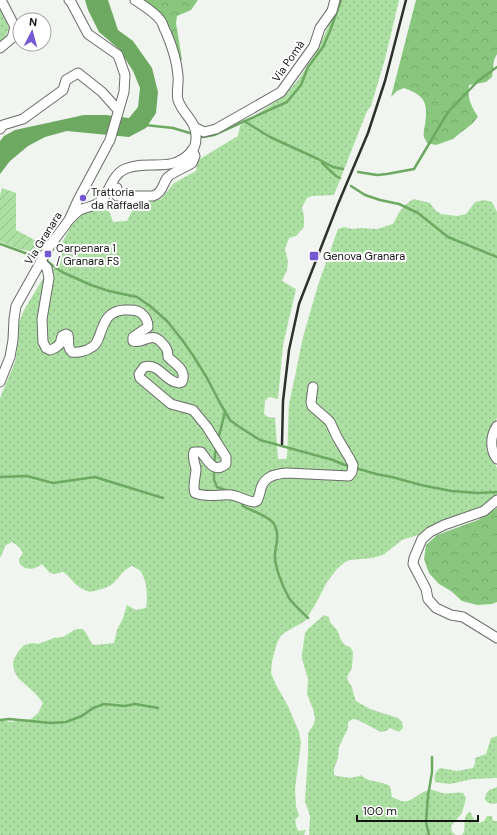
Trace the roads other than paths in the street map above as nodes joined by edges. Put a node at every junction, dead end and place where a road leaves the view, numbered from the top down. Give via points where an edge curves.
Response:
1 (1, 0) edge
2 (69, 0) edge
3 (135, 0) edge
4 (335, 0) edge
5 (0, 48) edge
6 (118, 110) junction
7 (0, 129) edge
8 (196, 134) junction
9 (192, 150) junction
10 (117, 188) dead end
11 (149, 196) junction
12 (128, 205) dead end
13 (69, 220) junction
14 (41, 262) junction
15 (0, 382) edge
16 (313, 387) dead end
17 (497, 426) edge
18 (497, 459) edge
19 (497, 500) edge
20 (497, 638) edge

1 - 5 street via 14,27 12,38
2 - 6 street, Via Granara via 88,34 118,55 125,75 124,92
3 - 8 street via 161,21 177,65 178,99
4 - 8 street, Via Pomà via 332,11 320,28 314,46 281,92 216,129
6 - 7 street via 102,92 78,73 66,80 63,90 23,119 3,125
6 - 13 street, Via Granara via 110,140
8 - 9 street
9 - 11 street via 195,156 192,163 167,177 158,195
9 - 13 street via 177,162 123,169 101,201 95,206 80,210
10 - 11 street via 117,196
11 - 12 street
13 - 14 street, Via Granara
14 - 15 street, Via Granara via 16,306 10,357
14 - 16 street via 47,268 49,278 42,318 43,342 46,348 55,348 66,334 69,337 68,348 72,352 92,347 112,313 116,310 134,310 147,319 148,326 134,337 133,341 150,338 159,340 168,351 168,357 184,373 180,383 168,379 151,366 144,367 139,374 140,378 171,404 193,410 226,457 226,464 221,468 215,468 201,452 194,452 195,493 230,495 254,502 257,501 264,482 273,475 349,476 353,465 350,458 330,422 310,402
17 - 18 street via 493,432 492,444 493,454
19 - 20 street via 484,511 430,532 422,539 413,564 426,589 428,599 436,608 450,615 463,617

